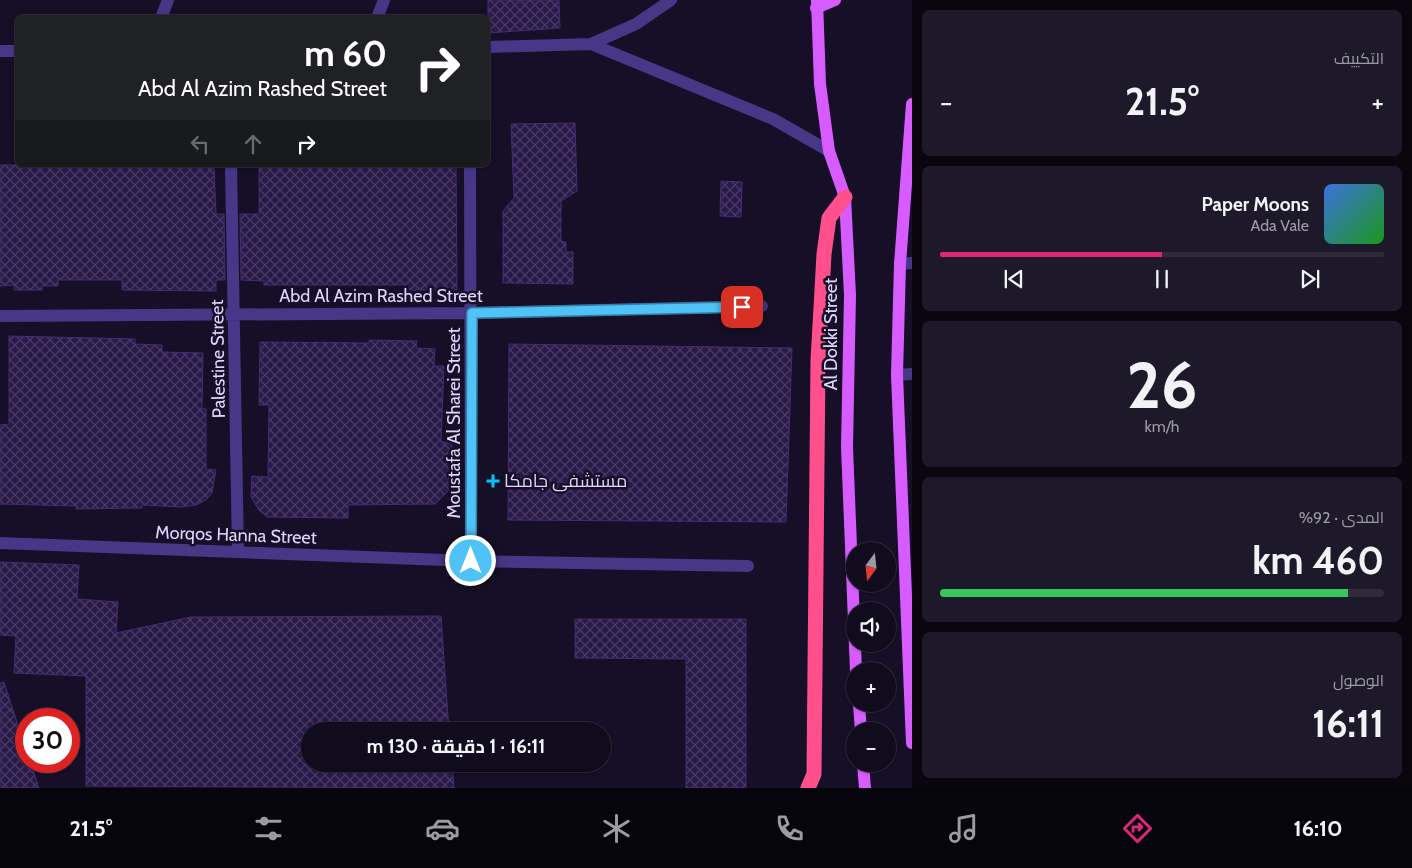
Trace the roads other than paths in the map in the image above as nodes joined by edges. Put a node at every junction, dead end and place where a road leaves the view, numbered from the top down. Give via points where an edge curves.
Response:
1 (168, 0) edge
2 (384, 0) edge
3 (671, 0) edge
4 (836, 0) edge
5 (816, 4) edge
6 (162, 15) edge
7 (378, 15) edge
8 (591, 44) junction
9 (490, 47) edge
10 (0, 51) edge
11 (15, 51) edge
12 (912, 104) edge
13 (829, 151) junction
14 (231, 167) edge
15 (470, 167) edge
16 (845, 197) junction
17 (906, 264) edge
18 (762, 306) dead end
19 (472, 313) junction
20 (236, 314) junction
21 (0, 316) edge
22 (912, 374) edge
23 (897, 375) junction
24 (0, 544) edge
25 (238, 552) junction
26 (471, 561) junction
27 (748, 566) dead end
28 (909, 615) edge
29 (856, 662) edge
30 (912, 742) edge
31 (808, 788) edge

1 - 6 street
2 - 7 street
3 - 8 street via 636,24
4 - 5 main road
5 - 13 main road, Al Dokki Street via 820,84
8 - 9 street
8 - 13 street via 773,119
10 - 11 street
12 - 17 main road
13 - 16 main road, Al Dokki Street
14 - 20 street, Palestine Street
15 - 19 street, Moustafa Al Sharei Street
16 - 29 main road, Al Dokki Street via 850,295 847,447
16 - 31 highway via 829,218 824,254 818,360 814,774
17 - 23 main road
18 - 19 street, Abd Al Azim Rashed Street
19 - 20 street, Abd Al Azim Rashed Street
19 - 26 street, Moustafa Al Sharei Street
20 - 21 street, Abd Al Azim Rashed Street
20 - 25 street, Palestine Street
22 - 23 street
23 - 28 main road
24 - 25 street, Morqos Hanna Street
25 - 26 street, Morqos Hanna Street
26 - 27 street, Morqos Hanna Street
28 - 30 main road

